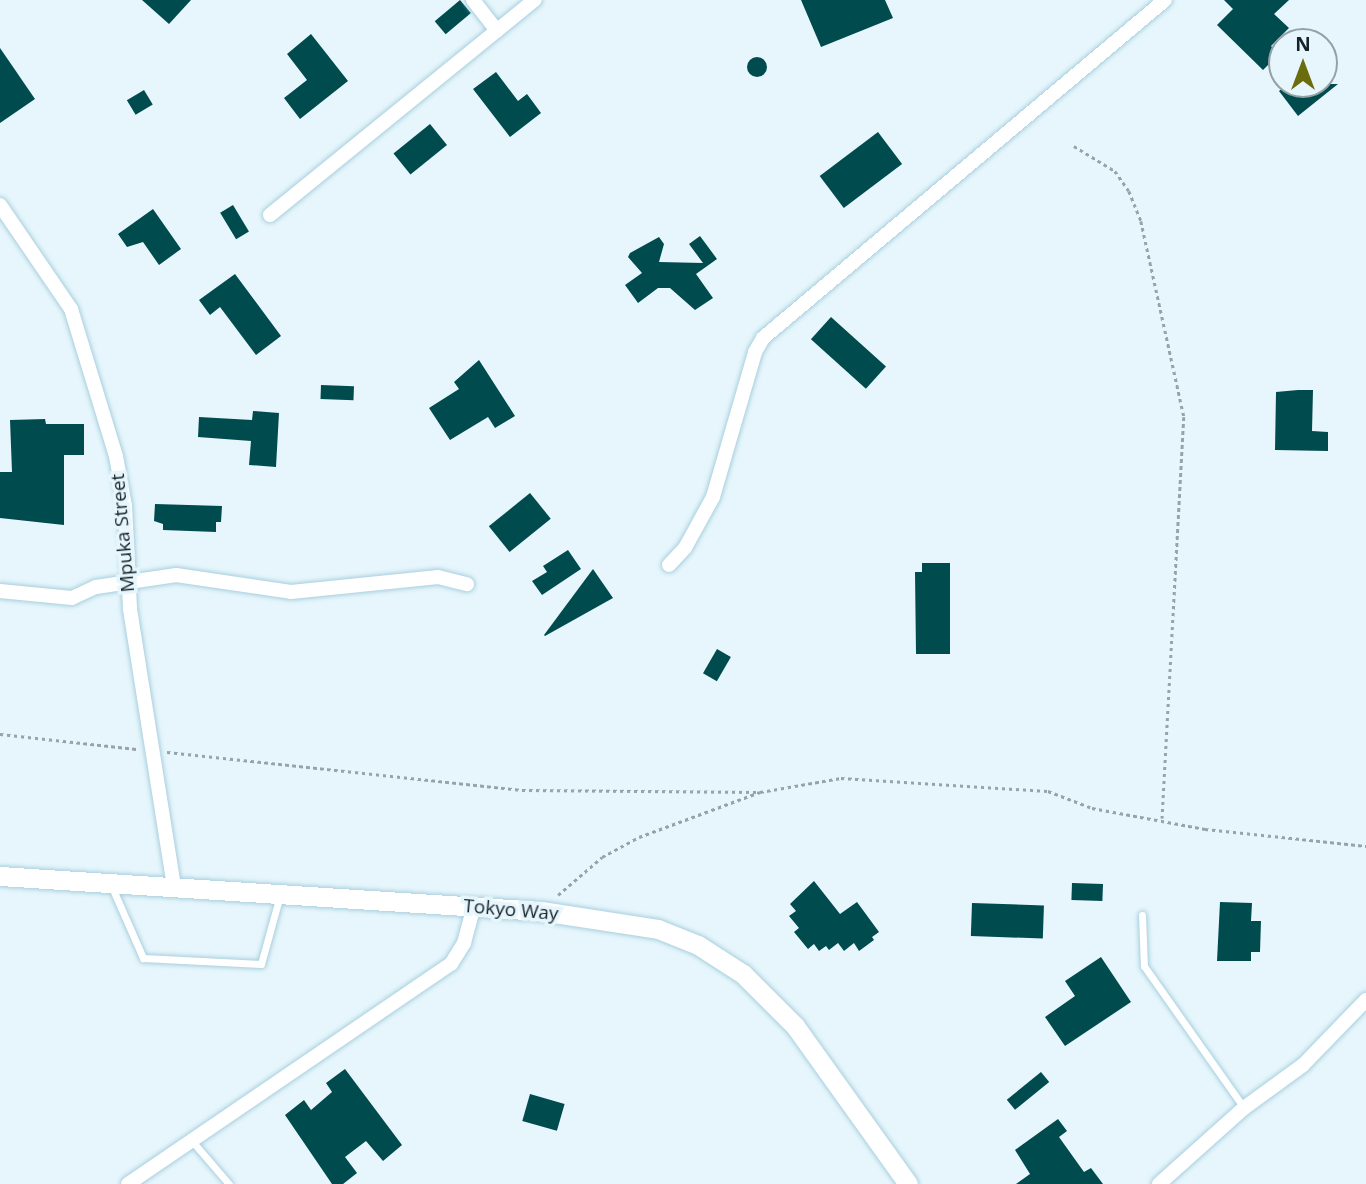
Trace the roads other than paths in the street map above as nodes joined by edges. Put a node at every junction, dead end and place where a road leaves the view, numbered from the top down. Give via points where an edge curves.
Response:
1 (473, 0) edge
2 (535, 0) edge
3 (1164, 0) edge
4 (497, 31) junction
5 (0, 205) edge
6 (270, 215) dead end
7 (669, 565) dead end
8 (128, 583) junction
9 (467, 584) dead end
10 (0, 591) edge
11 (0, 876) edge
12 (111, 885) junction
13 (174, 887) junction
14 (280, 894) junction
15 (474, 906) junction
16 (1142, 915) dead end
17 (1366, 1000) edge
18 (1244, 1108) junction
19 (192, 1141) junction
20 (128, 1184) edge
21 (229, 1184) edge
22 (908, 1184) edge
23 (1159, 1184) edge

1 - 4 street
2 - 4 street
3 - 7 street via 763,338 752,361 713,497 685,548
4 - 6 street
5 - 8 street, Mpuka Street via 71,309 116,456 125,506
8 - 9 street via 193,576 291,592 438,577
8 - 10 street via 96,587 72,598
8 - 13 street, Mpuka Street
11 - 12 street, Tokyo Way
12 - 13 street, Tokyo Way
12 - 14 lane via 143,958 261,964
13 - 14 street, Tokyo Way
14 - 15 street, Tokyo Way
15 - 19 street via 464,943 451,964
15 - 22 street, Tokyo Way via 659,929 698,945 743,974 795,1026
16 - 18 lane via 1144,966
17 - 18 street via 1303,1065
18 - 23 street
19 - 20 street
19 - 21 lane

